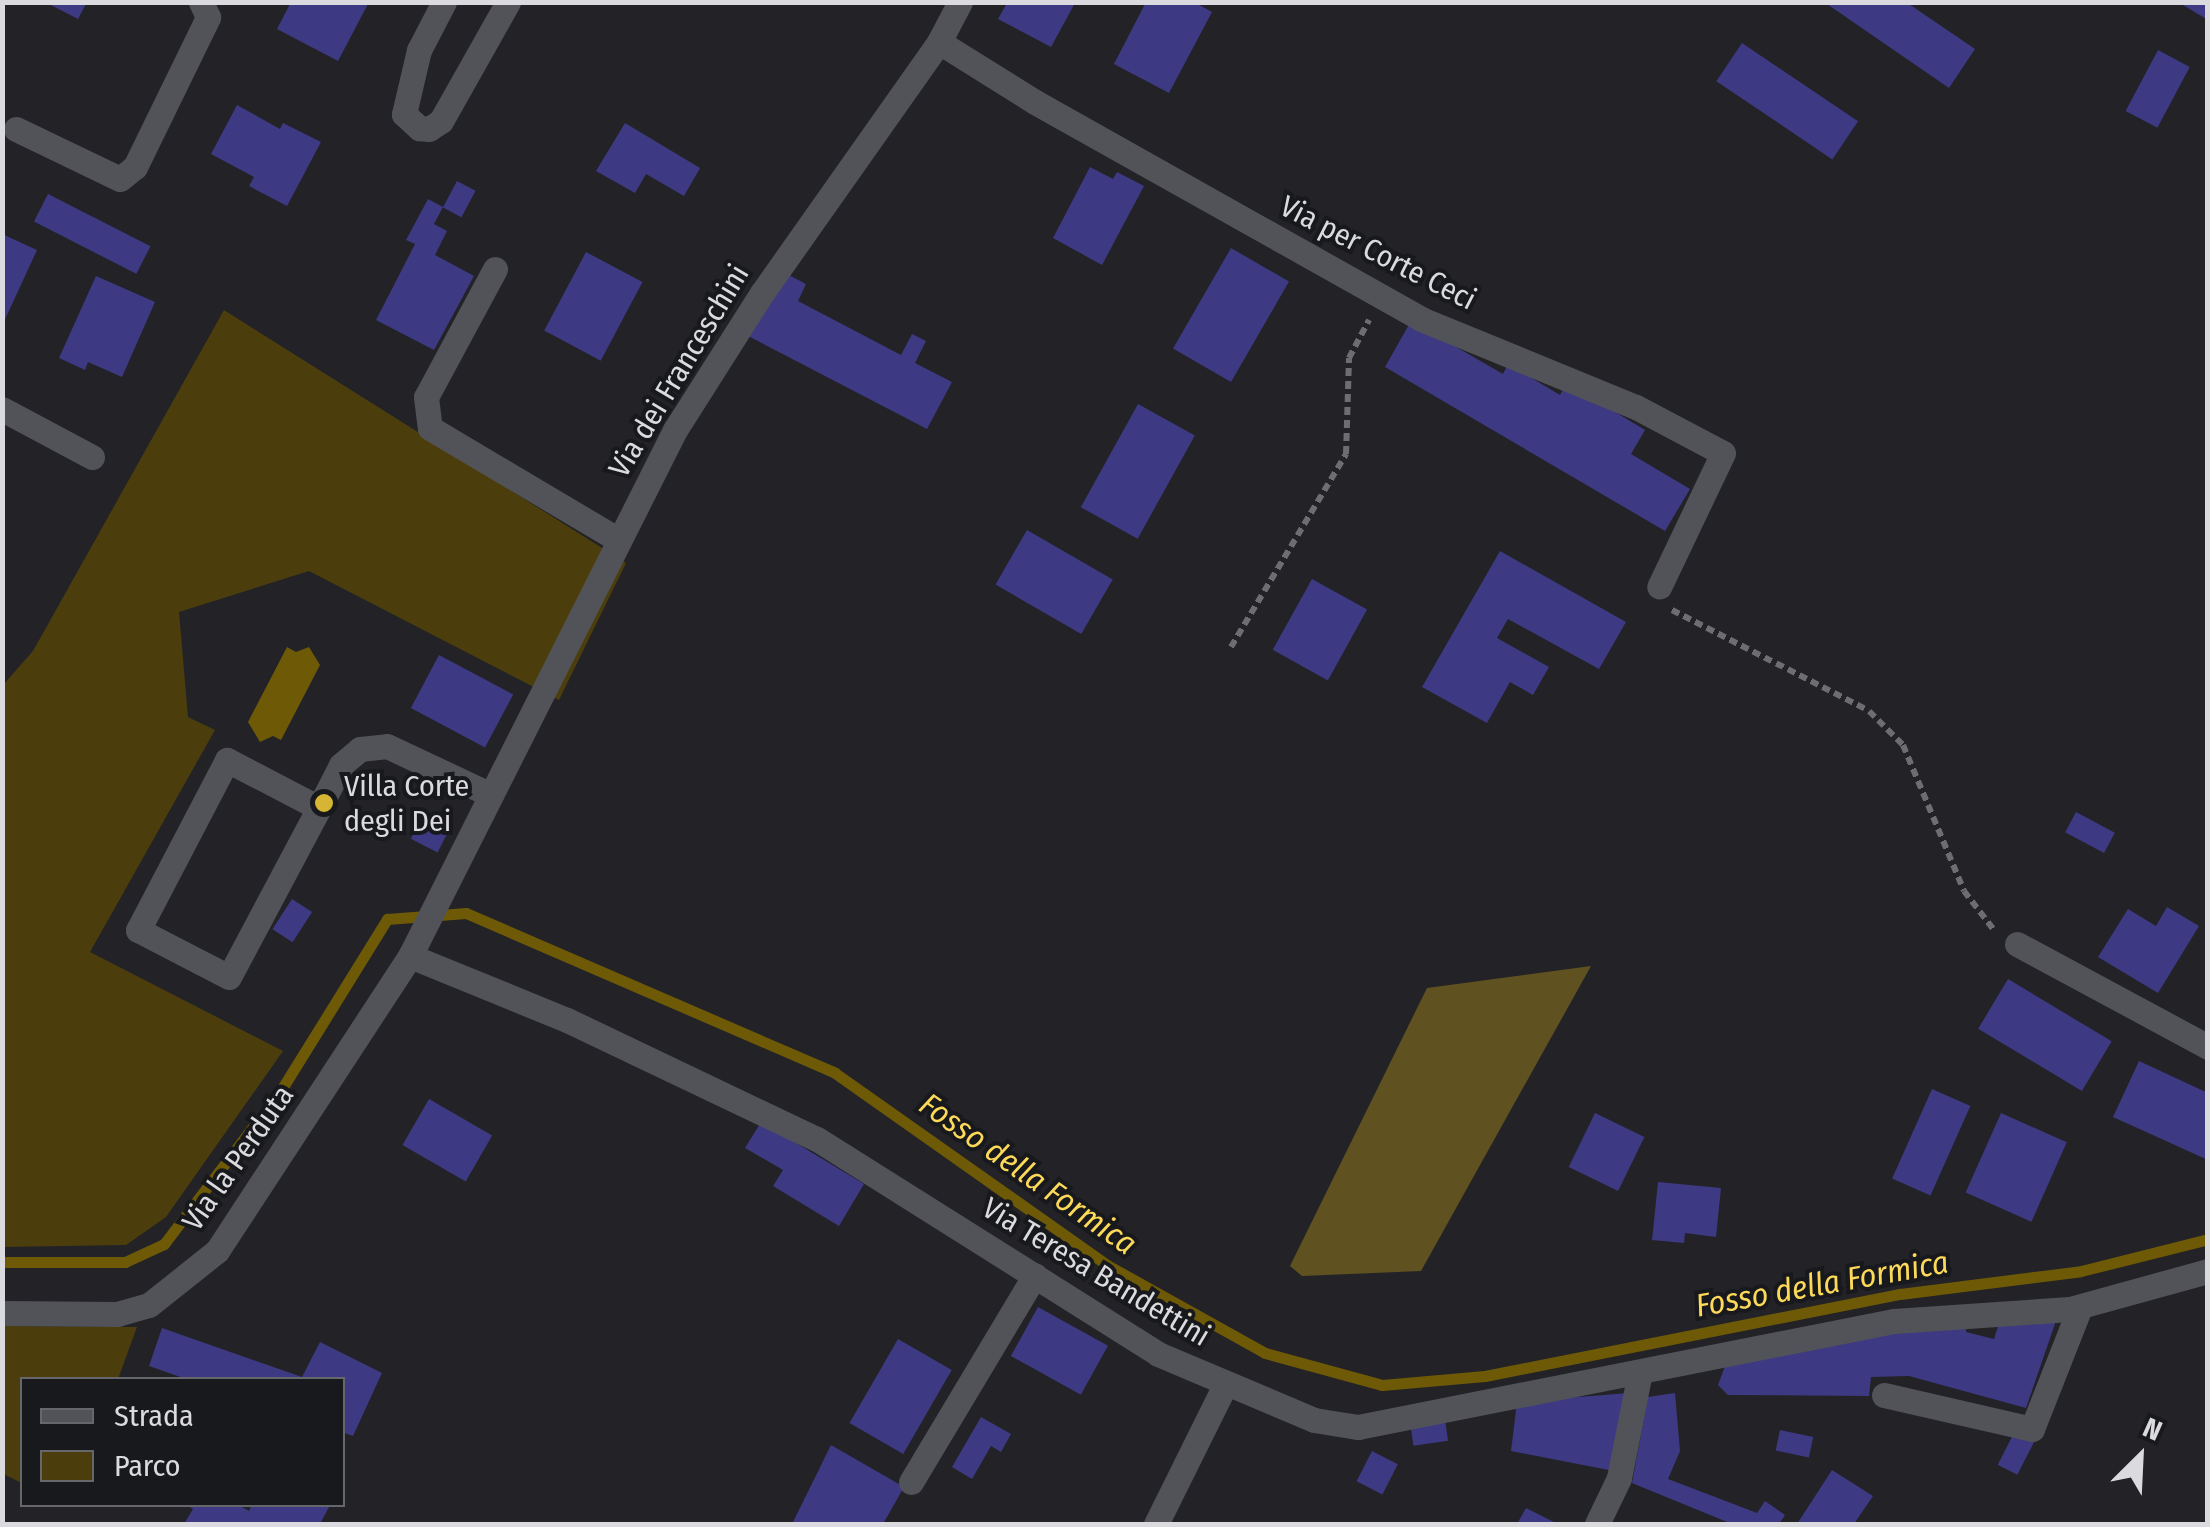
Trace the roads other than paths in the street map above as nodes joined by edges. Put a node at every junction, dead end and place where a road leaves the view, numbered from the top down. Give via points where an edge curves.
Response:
1 (202, 2) edge
2 (444, 2) edge
3 (508, 2) edge
4 (960, 2) edge
5 (938, 42) junction
6 (16, 129) dead end
7 (495, 269) dead end
8 (2, 409) edge
9 (92, 457) dead end
10 (619, 540) junction
11 (1659, 587) road end
12 (491, 795) junction
13 (318, 808) junction
14 (2017, 944) road end
15 (410, 956) junction
16 (2208, 1047) edge
17 (2208, 1271) edge
18 (1034, 1275) junction
19 (2080, 1307) junction
20 (2, 1313) edge
21 (1640, 1372) junction
22 (1226, 1383) junction
23 (1884, 1396) dead end
24 (911, 1482) dead end
25 (1156, 1524) edge
26 (1597, 1524) edge

1 - 6 street via 208,17 135,166 120,179
2 - 3 street via 419,50 404,114 419,128 441,121
4 - 5 street, Via dei Franceschini
5 - 10 street, Via dei Franceschini via 762,293 675,430
5 - 11 street, Via per Corte Ceci via 1422,319 1636,407 1723,453
7 - 10 street via 426,397 430,428
8 - 9 street
10 - 12 street, Via dei Franceschini
12 - 13 street via 387,746 360,749 341,765
12 - 15 street, Via dei Franceschini
13 - 13 street via 227,760 138,930 230,978
14 - 16 street
15 - 18 street, Via Teresa Bandettini via 567,1020 818,1138
15 - 20 street, Via la Perduta via 205,1262 156,1304 118,1314
17 - 19 street, Via Teresa Bandettini
18 - 22 street, Via Teresa Bandettini via 1158,1354
18 - 24 street
19 - 21 street, Via Teresa Bandettini via 1894,1321
19 - 23 street via 2032,1429
21 - 22 street, Via Teresa Bandettini via 1358,1427 1314,1420
21 - 26 street via 1620,1478
22 - 25 street

